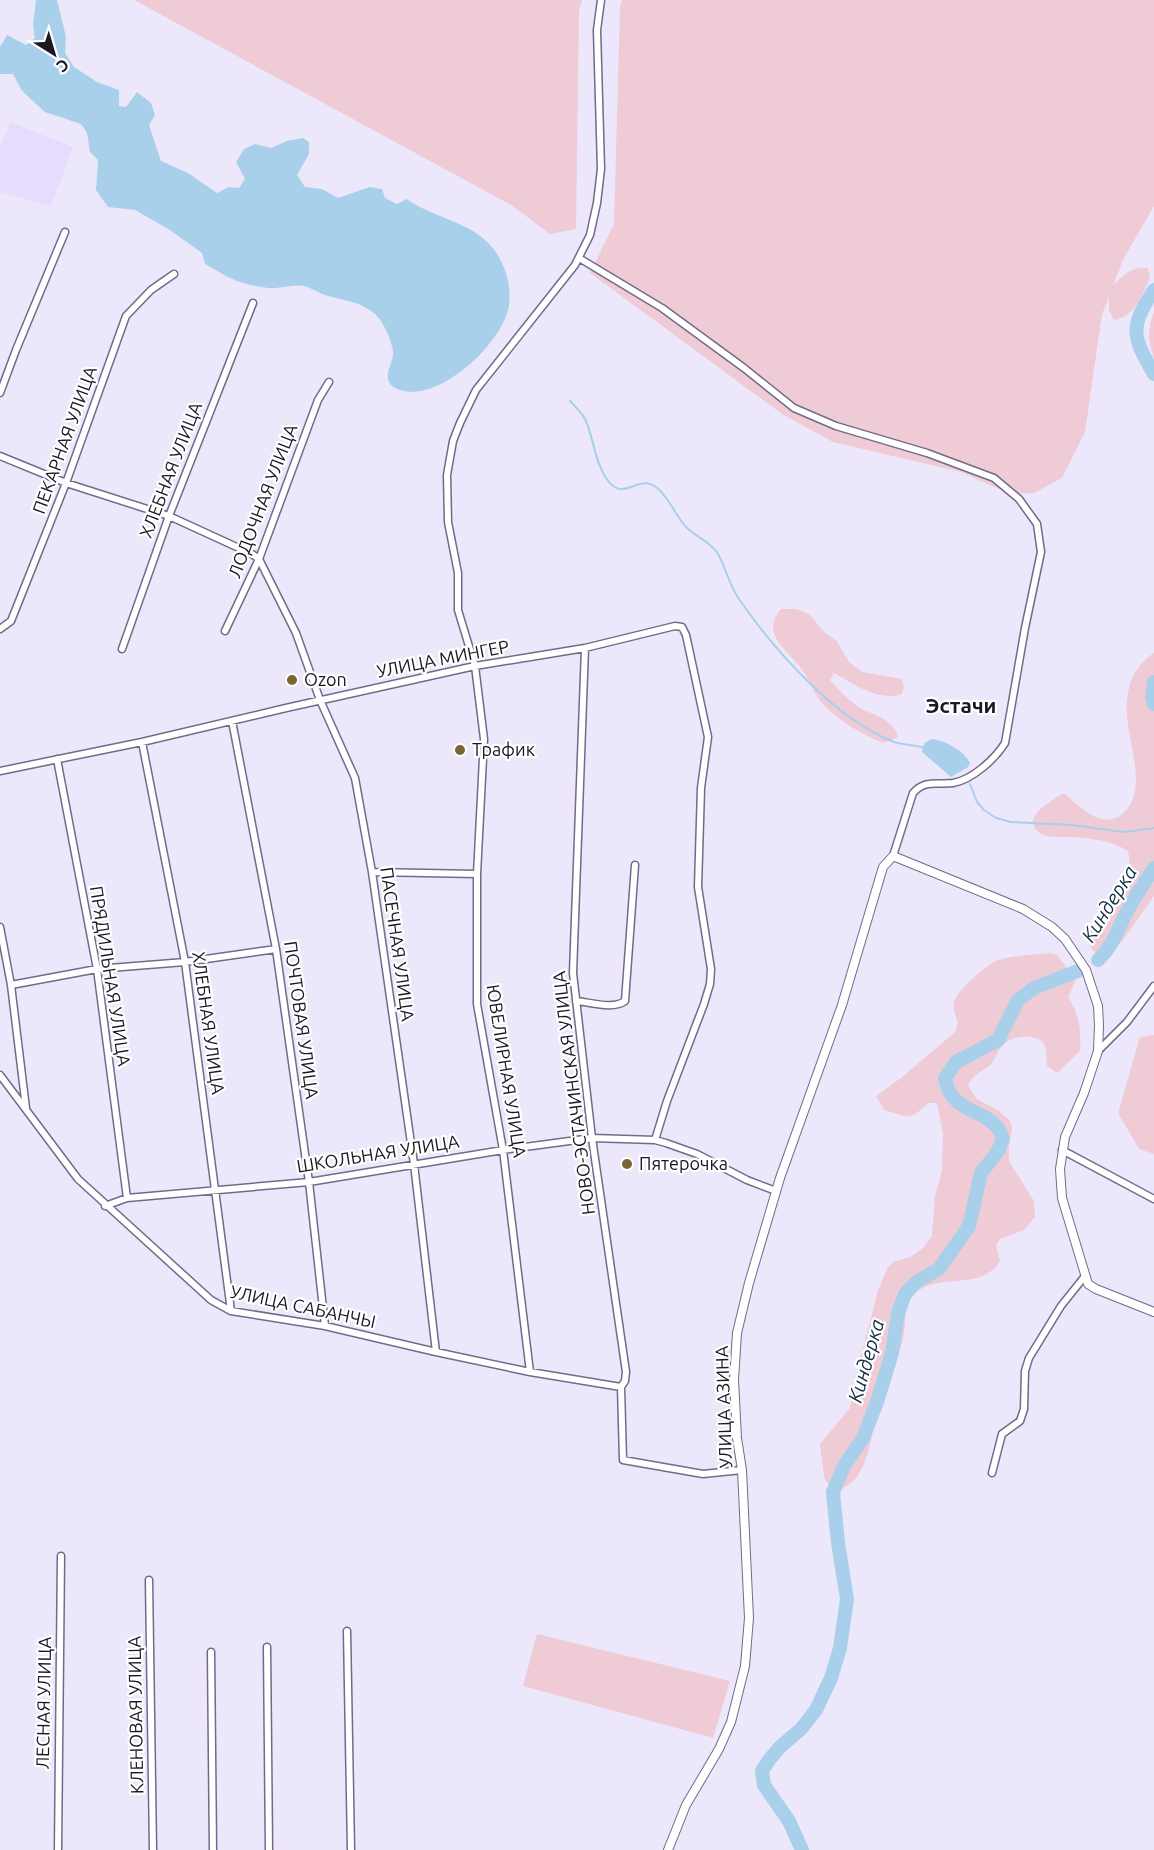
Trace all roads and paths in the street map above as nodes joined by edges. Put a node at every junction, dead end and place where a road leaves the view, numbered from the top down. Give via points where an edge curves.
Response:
1 (601, 0) edge
2 (65, 232) dead end
3 (579, 258) junction
4 (174, 274) dead end
5 (253, 303) dead end
6 (329, 382) dead end
7 (0, 393) edge
8 (0, 456) edge
9 (66, 483) junction
10 (169, 516) junction
11 (260, 559) junction
12 (0, 629) edge
13 (225, 631) dead end
14 (585, 648) junction
15 (122, 649) dead end
16 (475, 666) junction
17 (320, 700) junction
18 (232, 721) junction
19 (142, 742) junction
20 (57, 759) junction
21 (0, 771) edge
22 (893, 856) junction
23 (635, 865) dead end
24 (372, 872) junction
25 (477, 873) junction
26 (0, 927) edge
27 (276, 950) junction
28 (185, 962) junction
29 (97, 969) junction
30 (11, 985) junction
31 (1154, 986) edge
32 (576, 1001) junction
33 (1098, 1051) junction
34 (0, 1075) edge
35 (26, 1109) junction
36 (592, 1137) junction
37 (655, 1140) junction
38 (503, 1150) junction
39 (1062, 1150) junction
40 (414, 1164) junction
41 (309, 1182) junction
42 (215, 1189) junction
43 (776, 1191) junction
44 (127, 1198) junction
45 (1154, 1199) edge
46 (105, 1206) junction
47 (1085, 1276) junction
48 (231, 1311) junction
49 (1154, 1312) edge
50 (325, 1326) junction
51 (436, 1352) junction
52 (530, 1372) junction
53 (621, 1387) junction
54 (742, 1470) junction
55 (992, 1473) dead end
56 (61, 1556) dead end
57 (149, 1580) dead end
58 (347, 1631) dead end
59 (267, 1647) dead end
60 (211, 1652) dead end
61 (58, 1850) edge
62 (153, 1850) edge
63 (213, 1850) edge
64 (269, 1850) edge
65 (351, 1850) edge
66 (668, 1850) edge

1 - 3 street, ЮВЕЛИРНАЯ УЛИЦА via 597,30 601,169 590,235
2 - 7 street
3 - 16 street, ЮВЕЛИРНАЯ УЛИЦА via 476,390 453,441 447,475 448,522 458,573 459,610
3 - 22 street via 662,308 794,408 836,426 994,478 1019,499 1037,524 1039,566 1005,743 983,768 955,783 920,785 913,793
4 - 9 street, ПЕКАРНАЯ УЛИЦА via 150,290 126,316
5 - 10 street, ХЛЕБНАЯ УЛИЦА
6 - 11 street, ЛОДОЧНАЯ УЛИЦА via 318,400
8 - 9 street
9 - 10 street
9 - 12 street, ПЕКАРНАЯ УЛИЦА via 11,621
10 - 11 street
10 - 15 street, ХЛЕБНАЯ УЛИЦА
11 - 13 street, ЛОДОЧНАЯ УЛИЦА
11 - 17 street, ПАСЕЧНАЯ УЛИЦА via 297,633
14 - 16 street, УЛИЦА МИНГЕР
14 - 32 street, НОВО-ЭСТАЧИНСКАЯ УЛИЦА via 573,973
14 - 37 street, УЛИЦА МИНГЕР via 682,627 708,736 701,788 698,887 710,984
16 - 17 street, УЛИЦА МИНГЕР
16 - 25 street, ЮВЕЛИРНАЯ УЛИЦА via 484,739
17 - 18 street, УЛИЦА МИНГЕР
17 - 24 street, ПАСЕЧНАЯ УЛИЦА via 355,778
18 - 19 street, УЛИЦА МИНГЕР
18 - 27 street, ПОЧТОВАЯ УЛИЦА
19 - 20 street, УЛИЦА МИНГЕР
19 - 28 street, ХЛЕБНАЯ УЛИЦА
20 - 21 street, УЛИЦА МИНГЕР
20 - 29 street, ПРЯДИЛЬНАЯ УЛИЦА
22 - 33 street via 1023,909 1052,927 1078,957 1092,986 1100,1025
22 - 43 street, УЛИЦА АЗИНА via 883,867 842,1005
23 - 32 street via 624,1001 612,1005
24 - 25 street
24 - 40 street, ПАСЕЧНАЯ УЛИЦА
25 - 38 street, ЮВЕЛИРНАЯ УЛИЦА via 477,1004
26 - 30 street
27 - 28 street
27 - 41 street, ПОЧТОВАЯ УЛИЦА
28 - 29 street
28 - 42 street, ХЛЕБНАЯ УЛИЦА
29 - 30 street
29 - 44 street, ПРЯДИЛЬНАЯ УЛИЦА
30 - 35 street
31 - 33 street via 1127,1022
32 - 36 street, НОВО-ЭСТАЧИНСКАЯ УЛИЦА
33 - 39 street
34 - 35 street, УЛИЦА САБАНЧЫ
35 - 46 street, УЛИЦА САБАНЧЫ via 78,1179
36 - 37 street, ШКОЛЬНАЯ УЛИЦА
36 - 38 street, ШКОЛЬНАЯ УЛИЦА
36 - 53 street, НОВО-ЭСТАЧИНСКАЯ УЛИЦА via 626,1372
37 - 43 street, ШКОЛЬНАЯ УЛИЦА via 697,1154
38 - 40 street, ШКОЛЬНАЯ УЛИЦА
38 - 52 street, ЮВЕЛИРНАЯ УЛИЦА
39 - 45 street
39 - 47 street via 1062,1198
40 - 41 street, ШКОЛЬНАЯ УЛИЦА
40 - 51 street, ПАСЕЧНАЯ УЛИЦА
41 - 42 street, ШКОЛЬНАЯ УЛИЦА
41 - 50 street, ПОЧТОВАЯ УЛИЦА
42 - 44 street, ШКОЛЬНАЯ УЛИЦА
42 - 48 street, ХЛЕБНАЯ УЛИЦА
43 - 54 street, УЛИЦА АЗИНА via 736,1334 735,1409
44 - 46 street, ШКОЛЬНАЯ УЛИЦА
46 - 48 street, УЛИЦА САБАНЧЫ via 211,1300
47 - 49 street via 1096,1289
47 - 55 street via 1029,1358 1024,1409 1020,1421 1002,1434
48 - 50 street, УЛИЦА САБАНЧЫ
50 - 51 street, УЛИЦА САБАНЧЫ
51 - 52 street, УЛИЦА САБАНЧЫ
52 - 53 street, УЛИЦА САБАНЧЫ
53 - 54 street via 623,1460 703,1474
54 - 66 street, УЛИЦА АЗИНА via 749,1617 745,1666 731,1722 686,1805
56 - 61 street, ЛЕСНАЯ УЛИЦА
57 - 62 street, КЛЕНОВАЯ УЛИЦА
58 - 65 street
59 - 64 street
60 - 63 street

